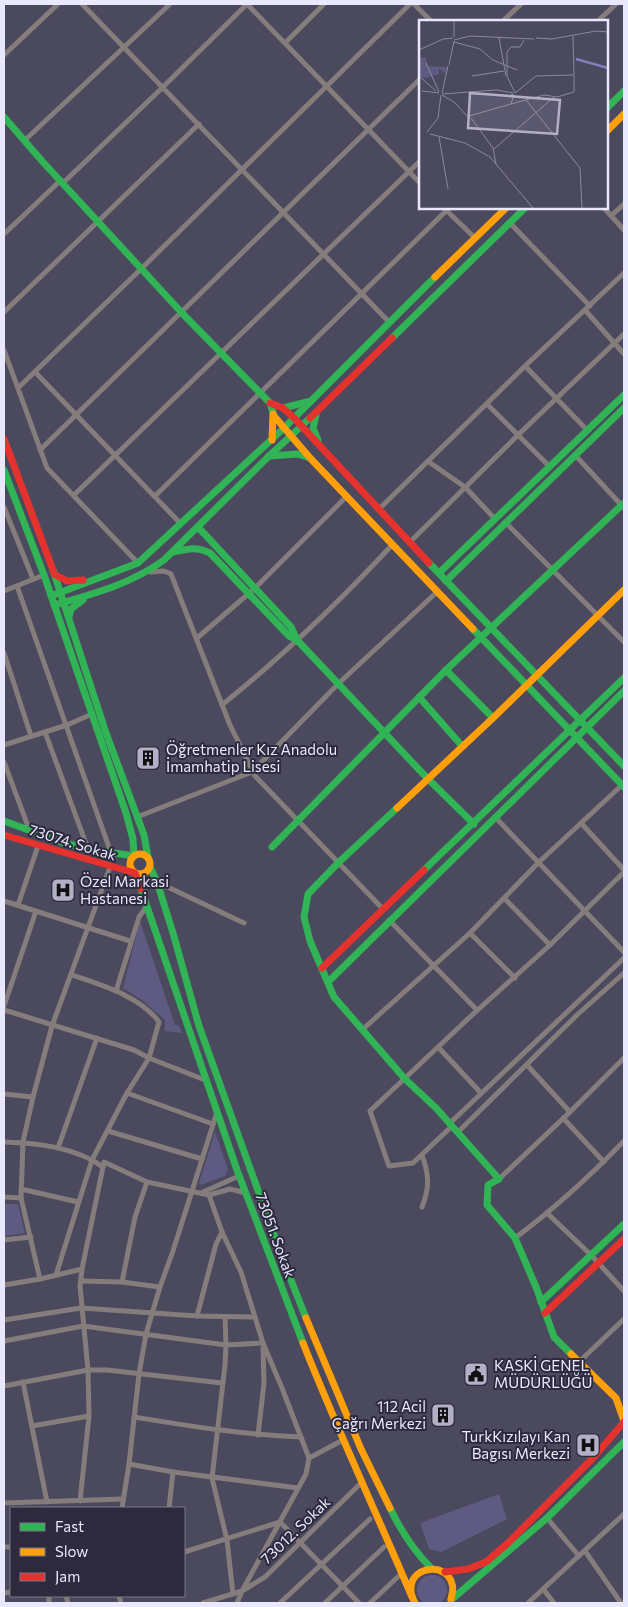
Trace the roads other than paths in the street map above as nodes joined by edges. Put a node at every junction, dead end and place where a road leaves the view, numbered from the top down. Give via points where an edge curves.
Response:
1 (58, 4) edge
2 (82, 4) edge
3 (170, 4) edge
4 (247, 4) edge
5 (324, 4) edge
6 (412, 4) edge
7 (520, 4) edge
8 (616, 4) edge
9 (430, 20) edge
10 (504, 20) edge
11 (599, 20) edge
12 (285, 43) junction
13 (124, 47) junction
14 (4, 55) edge
15 (419, 80) edge
16 (327, 86) junction
17 (163, 87) junction
18 (624, 91) edge
19 (608, 107) edge
20 (624, 114) edge
21 (4, 117) edge
22 (199, 124) junction
23 (369, 130) junction
24 (608, 130) edge
25 (25, 140) junction
26 (419, 162) edge
27 (242, 169) junction
28 (410, 172) junction
29 (62, 181) junction
30 (419, 182) edge
31 (624, 204) edge
32 (446, 209) edge
33 (448, 209) edge
34 (505, 209) edge
35 (524, 209) edge
36 (605, 209) edge
37 (284, 212) junction
38 (612, 216) junction
39 (98, 221) junction
40 (509, 222) junction
41 (624, 230) edge
42 (4, 234) edge
43 (475, 238) junction
44 (324, 254) junction
45 (141, 269) junction
46 (624, 273) edge
47 (362, 293) junction
48 (590, 306) junction
49 (585, 310) junction
50 (4, 312) edge
51 (182, 313) junction
52 (389, 322) junction
53 (624, 334) edge
54 (615, 344) junction
55 (4, 350) edge
56 (221, 353) junction
57 (624, 354) edge
58 (525, 366) junction
59 (35, 372) junction
60 (18, 388) junction
61 (260, 392) junction
62 (624, 395) edge
63 (556, 398) junction
64 (311, 401) junction
65 (270, 403) junction
66 (487, 404) junction
67 (283, 408) junction
68 (624, 408) edge
69 (318, 411) junction
70 (273, 414) junction
71 (76, 415) junction
72 (294, 418) junction
73 (301, 426) junction
74 (284, 428) junction
75 (588, 431) junction
76 (291, 435) junction
77 (518, 435) junction
78 (4, 439) edge
79 (272, 440) junction
80 (40, 450) junction
81 (325, 454) junction
82 (115, 455) junction
83 (575, 455) junction
84 (269, 456) junction
85 (311, 458) junction
86 (429, 462) junction
87 (550, 467) junction
88 (5, 474) edge
89 (465, 487) junction
90 (74, 495) junction
91 (155, 496) junction
92 (347, 496) junction
93 (624, 505) edge
94 (4, 507) edge
95 (378, 510) junction
96 (495, 519) junction
97 (505, 522) junction
98 (181, 524) junction
99 (198, 527) junction
100 (409, 543) junction
101 (393, 544) junction
102 (172, 552) junction
103 (138, 563) junction
104 (552, 570) junction
105 (150, 572) junction
106 (438, 573) junction
107 (54, 574) junction
108 (110, 574) junction
109 (44, 575) junction
110 (33, 579) junction
111 (446, 581) junction
112 (17, 586) junction
113 (113, 587) junction
114 (624, 590) edge
115 (4, 591) edge
116 (251, 591) junction
117 (438, 591) junction
118 (60, 592) junction
119 (51, 596) junction
120 (63, 602) junction
121 (54, 605) junction
122 (598, 616) junction
123 (69, 620) junction
124 (491, 627) junction
125 (481, 637) junction
126 (197, 638) junction
127 (297, 640) junction
128 (624, 642) edge
129 (4, 653) edge
130 (446, 670) junction
131 (537, 674) junction
132 (624, 678) edge
133 (339, 683) junction
134 (527, 684) junction
135 (624, 691) edge
136 (419, 697) junction
137 (222, 704) junction
138 (92, 714) junction
139 (493, 718) junction
140 (580, 720) junction
141 (67, 725) junction
142 (587, 728) junction
143 (570, 729) junction
144 (45, 732) junction
145 (384, 732) junction
146 (31, 736) junction
147 (577, 737) junction
148 (4, 745) edge
149 (462, 746) junction
150 (4, 762) edge
151 (624, 766) edge
152 (252, 772) junction
153 (427, 778) junction
154 (623, 786) edge
155 (137, 817) junction
156 (496, 818) junction
157 (4, 821) edge
158 (297, 821) junction
159 (582, 823) junction
160 (474, 824) junction
161 (28, 829) junction
162 (4, 834) edge
163 (132, 835) junction
164 (38, 846) junction
165 (272, 847) dead end
166 (88, 849) junction
167 (113, 853) junction
168 (134, 856) junction
169 (148, 857) junction
170 (540, 862) junction
171 (338, 863) junction
172 (150, 867) junction
173 (111, 868) junction
174 (624, 871) edge
175 (135, 874) junction
176 (157, 882) junction
177 (143, 896) junction
178 (505, 899) junction
179 (4, 902) edge
180 (18, 906) junction
181 (147, 906) junction
182 (383, 909) junction
183 (586, 910) junction
184 (36, 911) junction
185 (389, 920) junction
186 (244, 923) dead end
187 (89, 929) junction
188 (470, 932) junction
189 (130, 942) junction
190 (550, 945) junction
191 (624, 952) edge
192 (624, 958) edge
193 (434, 966) junction
194 (322, 968) junction
195 (624, 973) edge
196 (72, 975) junction
197 (515, 978) junction
198 (328, 982) junction
199 (116, 991) junction
200 (4, 1006) edge
201 (4, 1010) edge
202 (477, 1010) junction
203 (52, 1026) junction
204 (363, 1029) junction
205 (96, 1038) junction
206 (438, 1047) junction
207 (148, 1058) junction
208 (624, 1058) edge
209 (527, 1064) junction
210 (405, 1079) junction
211 (205, 1080) junction
212 (126, 1093) junction
213 (481, 1093) junction
214 (4, 1094) edge
215 (33, 1097) junction
216 (217, 1111) junction
217 (570, 1112) junction
218 (563, 1118) junction
219 (213, 1124) junction
220 (451, 1125) junction
221 (108, 1131) junction
222 (458, 1132) junction
223 (624, 1141) edge
224 (4, 1142) edge
225 (23, 1142) junction
226 (58, 1148) junction
227 (422, 1155) junction
228 (202, 1159) junction
229 (92, 1160) junction
230 (604, 1162) junction
231 (103, 1167) junction
232 (239, 1176) junction
233 (499, 1178) junction
234 (147, 1182) junction
235 (21, 1190) junction
236 (192, 1191) junction
237 (202, 1192) junction
238 (246, 1193) junction
239 (209, 1195) junction
240 (4, 1197) edge
241 (21, 1198) junction
242 (78, 1202) junction
243 (422, 1206) dead end
244 (547, 1213) junction
245 (624, 1224) edge
246 (222, 1232) junction
247 (31, 1236) junction
248 (515, 1238) junction
249 (624, 1239) edge
250 (4, 1240) edge
251 (591, 1255) junction
252 (599, 1263) junction
253 (82, 1269) junction
254 (56, 1275) junction
255 (40, 1280) junction
256 (82, 1281) junction
257 (122, 1282) junction
258 (4, 1285) edge
259 (160, 1287) junction
260 (624, 1291) edge
261 (541, 1302) junction
262 (81, 1308) junction
263 (153, 1312) junction
264 (546, 1313) junction
265 (197, 1316) junction
266 (225, 1317) junction
267 (255, 1317) junction
268 (4, 1320) edge
269 (623, 1322) edge
270 (83, 1326) junction
271 (146, 1334) junction
272 (4, 1341) edge
273 (263, 1343) junction
274 (226, 1345) junction
275 (580, 1361) junction
276 (88, 1370) junction
277 (139, 1374) junction
278 (23, 1382) junction
279 (222, 1383) junction
280 (4, 1386) edge
281 (616, 1398) junction
282 (624, 1407) edge
283 (89, 1416) junction
284 (134, 1417) junction
285 (624, 1421) edge
286 (32, 1426) junction
287 (217, 1431) junction
288 (258, 1435) junction
289 (300, 1437) junction
290 (343, 1440) junction
291 (624, 1444) edge
292 (309, 1458) junction
293 (129, 1464) junction
294 (173, 1472) junction
295 (212, 1478) junction
296 (362, 1482) junction
297 (298, 1488) junction
298 (123, 1499) junction
299 (80, 1501) junction
300 (47, 1502) junction
301 (4, 1504) edge
302 (122, 1507) edge
303 (169, 1507) edge
304 (624, 1514) edge
305 (370, 1518) dead end
306 (547, 1518) junction
307 (280, 1522) junction
308 (227, 1540) junction
309 (301, 1543) junction
310 (384, 1547) dead end
311 (585, 1551) junction
312 (185, 1552) edge
313 (579, 1556) junction
314 (322, 1564) junction
315 (431, 1568) junction
316 (444, 1572) junction
317 (402, 1573) junction
318 (343, 1586) junction
319 (544, 1590) junction
320 (242, 1591) junction
321 (233, 1594) junction
322 (414, 1600) edge
323 (450, 1601) edge
324 (213, 1602) edge
325 (203, 1603) edge
326 (237, 1603) edge
327 (280, 1603) edge
328 (324, 1603) edge
329 (359, 1603) edge
330 (370, 1603) edge
331 (528, 1603) edge
332 (554, 1603) edge
333 (621, 1603) edge

1 - 14 street
2 - 13 street
3 - 13 street
4 - 12 street
4 - 17 street
5 - 12 street
6 - 9 street
6 - 16 street
7 - 10 street
8 - 11 street
12 - 16 street
13 - 17 street
13 - 25 street
15 - 23 street
16 - 23 street
16 - 27 street
17 - 22 street
17 - 29 street
18 - 19 main road
20 - 24 main road
21 - 25 main road
22 - 27 street
22 - 39 street
23 - 28 street
23 - 37 street
25 - 29 main road
26 - 28 street
27 - 37 street
27 - 45 street
28 - 30 street
28 - 44 street
29 - 39 main road
29 - 42 street
31 - 38 street
32 - 47 street
33 - 43 street
34 - 43 main road
35 - 40 main road
36 - 38 street
37 - 44 street
37 - 51 street
38 - 41 street
39 - 45 main road
39 - 50 street
40 - 48 street
40 - 69 main road
43 - 52 main road
44 - 47 street
44 - 56 street
45 - 51 main road
45 - 59 street
46 - 48 street
47 - 52 street
47 - 61 street
48 - 49 street
49 - 54 street
49 - 58 street
51 - 56 main road
51 - 71 street
52 - 64 main road
53 - 54 street
54 - 57 street
54 - 63 street
55 - 60 street
56 - 61 main road
56 - 82 street
58 - 63 street
58 - 66 street
59 - 60 street
59 - 71 street
60 - 80 street
61 - 65 main road
61 - 91 street
62 - 75 main road
63 - 75 street
63 - 77 street
64 - 67 main road
64 - 72 main road
65 - 67 main road
65 - 70 main road
66 - 77 street
66 - 86 street
67 - 72 main road
68 - 83 main road
69 - 73 main road
69 - 81 main road via 313,430
70 - 74 main road
70 - 79 main road
71 - 80 street
71 - 82 street
72 - 73 main road
72 - 74 main road
73 - 76 main road
73 - 81 main road
74 - 76 main road
74 - 79 main road
75 - 87 main road
76 - 84 main road
76 - 85 main road
77 - 87 street
77 - 89 street
78 - 107 main road
79 - 98 main road
80 - 90 street via 47,468
81 - 95 main road
82 - 90 street
82 - 91 street
83 - 93 street
83 - 97 main road
84 - 85 main road via 298,454
84 - 99 main road
85 - 92 main road
86 - 89 street
86 - 95 street
87 - 96 main road
88 - 109 main road
89 - 96 street
89 - 100 street
90 - 103 street
91 - 98 street
92 - 101 main road
92 - 116 street
93 - 104 main road
94 - 110 street
95 - 100 main road
96 - 106 main road
97 - 104 street
97 - 111 main road
98 - 103 main road
99 - 102 main road
99 - 116 main road
100 - 106 main road
101 - 117 main road
101 - 127 street
102 - 105 main road
102 - 116 main road via 200,548 210,553
103 - 108 main road
104 - 122 street
104 - 124 main road
105 - 113 main road
105 - 126 street via 171,574
106 - 111 main road
107 - 108 main road via 62,580 77,582
107 - 118 main road
108 - 118 main road
109 - 110 street
109 - 119 main road
110 - 112 street
111 - 124 main road
112 - 115 street
112 - 141 street
113 - 120 main road
113 - 123 main road via 76,603 68,613
114 - 122 main road
116 - 126 street
116 - 127 main road via 289,636
117 - 125 main road
117 - 133 street
118 - 119 main road
118 - 120 main road
119 - 121 main road
120 - 121 main road
120 - 123 main road
121 - 138 main road
122 - 128 street
122 - 131 main road
123 - 155 main road
124 - 125 main road
124 - 131 main road
125 - 130 main road
125 - 134 main road
126 - 137 street
127 - 133 main road
127 - 137 street
129 - 146 street
130 - 136 main road
130 - 139 main road
131 - 134 main road
131 - 140 main road
132 - 140 main road
133 - 145 main road
133 - 152 street
134 - 139 main road
134 - 143 main road
135 - 142 main road
136 - 145 main road
136 - 149 main road
137 - 152 street
138 - 141 street
138 - 163 main road
139 - 149 main road
140 - 142 main road
140 - 143 main road
141 - 144 street
141 - 167 street
142 - 147 main road
142 - 151 main road
143 - 147 main road
143 - 160 main road
144 - 146 street
144 - 166 street
145 - 153 main road
145 - 158 main road
146 - 148 street
147 - 154 main road
147 - 156 main road
149 - 153 main road
150 - 161 street
152 - 155 street
152 - 158 street
153 - 160 main road
153 - 171 main road
154 - 159 street
155 - 169 main road
156 - 170 street
156 - 185 main road
157 - 161 main road
158 - 165 main road
158 - 171 street
159 - 170 street
159 - 174 street
160 - 182 main road
161 - 166 main road
162 - 164 main road, 73074. Sokak
163 - 167 main road via 125,851
163 - 168 main road
164 - 173 main road, 73074. Sokak
164 - 180 street
166 - 167 main road
167 - 168 main road
168 - 169 main road via 143,854
168 - 175 main road via 130,864
169 - 172 main road
170 - 178 street
170 - 183 street
171 - 182 street
171 - 194 main road via 311,890 306,903 304,917
172 - 175 main road via 144,874
172 - 176 main road
173 - 175 main road, 73074. Sokak
173 - 177 main road via 130,877
173 - 187 street
174 - 183 street
175 - 177 main road, 73051. Sokak
176 - 186 street
176 - 315 main road via 199,1026 324,1366 401,1531
177 - 181 main road, 73051. Sokak
178 - 188 street
178 - 190 street
179 - 180 street
180 - 184 street
181 - 189 street via 139,917
181 - 211 main road, 73051. Sokak
182 - 194 main road
183 - 190 street
183 - 191 street
184 - 187 street
184 - 200 street
185 - 193 street
185 - 198 main road
187 - 189 street
187 - 196 street
188 - 193 street
188 - 197 street
189 - 199 street
190 - 197 street
192 - 213 street
193 - 202 street
193 - 204 street
194 - 198 main road
195 - 209 street
196 - 199 street
196 - 203 street
197 - 202 street
198 - 204 main road via 334,997
199 - 207 street via 152,1013 159,1022
201 - 203 street
202 - 206 street
203 - 205 street
203 - 215 street
204 - 210 main road
205 - 207 street
205 - 226 street
206 - 210 street
206 - 213 street
207 - 211 street
207 - 212 street
208 - 217 street
209 - 217 street
209 - 222 street
210 - 220 main road
210 - 227 street via 370,1111 389,1166 413,1163
211 - 216 main road, 73051. Sokak
212 - 219 street
212 - 221 street
213 - 220 street
214 - 215 street
215 - 225 street
216 - 219 street
216 - 232 main road, 73051. Sokak
217 - 218 street
218 - 230 street
218 - 233 street
219 - 228 street
220 - 222 main road
220 - 227 street
221 - 228 street
221 - 229 street
222 - 233 main road
223 - 230 street
224 - 225 street
225 - 226 street
225 - 235 street
226 - 229 street
227 - 243 street via 428,1192
228 - 236 street
229 - 231 street
229 - 242 street
230 - 244 street
231 - 234 street via 104,1162
231 - 253 street
232 - 237 street
232 - 238 main road, 73051. Sokak
233 - 248 main road via 488,1186 487,1204
234 - 236 street
234 - 257 street via 135,1217
235 - 241 street
235 - 242 street
236 - 237 street
236 - 259 street
237 - 239 street
238 - 239 street via 230,1189
238 - 290 main road, 73051. Sokak
239 - 246 street
240 - 241 street
241 - 247 street
242 - 254 street
244 - 248 street
244 - 251 street
245 - 251 main road
246 - 265 street
246 - 267 street via 241,1272
247 - 250 street
247 - 255 street
248 - 261 main road
249 - 252 main road
251 - 252 street
251 - 261 main road
252 - 260 street
252 - 264 main road
253 - 254 street
253 - 256 street
254 - 255 street
255 - 258 street
256 - 257 street
256 - 262 street
257 - 259 street
259 - 263 street
261 - 264 main road
262 - 263 street
262 - 268 street
262 - 270 street
263 - 265 street
263 - 271 street
264 - 275 main road via 554,1337
265 - 266 street
266 - 267 street
266 - 274 street
267 - 273 street
269 - 275 street
270 - 271 street
270 - 272 street
270 - 276 street
271 - 274 street
271 - 277 street
273 - 274 street
273 - 288 street via 264,1383
273 - 289 street
274 - 279 street
275 - 281 main road
276 - 277 street
276 - 278 street
276 - 283 street
277 - 279 street
277 - 284 street
278 - 280 street
278 - 286 street
279 - 287 street
281 - 282 main road
281 - 285 main road
283 - 286 street
283 - 299 street
284 - 287 street
284 - 293 street
285 - 316 main road via 592,1459 486,1562 468,1570
286 - 300 street
287 - 288 street
287 - 295 street
288 - 289 street
289 - 292 street
290 - 292 street
290 - 296 main road, 73051. Sokak
291 - 306 main road
292 - 297 street via 306,1474
293 - 294 street
293 - 298 street
294 - 295 street
294 - 303 street
295 - 297 street
295 - 308 street
296 - 309 street, 73012. Sokak
296 - 317 main road, 73051. Sokak
297 - 307 street
298 - 299 street
298 - 302 street
299 - 300 street
300 - 301 street
304 - 311 street
305 - 314 street
306 - 313 street
306 - 323 main road
307 - 308 street
307 - 309 street
307 - 320 street
308 - 312 street
308 - 321 street
309 - 314 street
309 - 320 street, 73012. Sokak via 265,1577
310 - 318 street
311 - 313 street
311 - 333 street
313 - 319 street
314 - 318 street
314 - 327 street
315 - 316 main road
315 - 322 main road via 414,1578 410,1591
316 - 323 main road via 454,1588
317 - 322 main road, 73051. Sokak
317 - 330 street
318 - 328 street
318 - 329 street
319 - 331 street
319 - 332 street
320 - 321 street, 73012. Sokak
320 - 326 street
321 - 324 street, 73012. Sokak
324 - 325 street, 73012. Sokak

